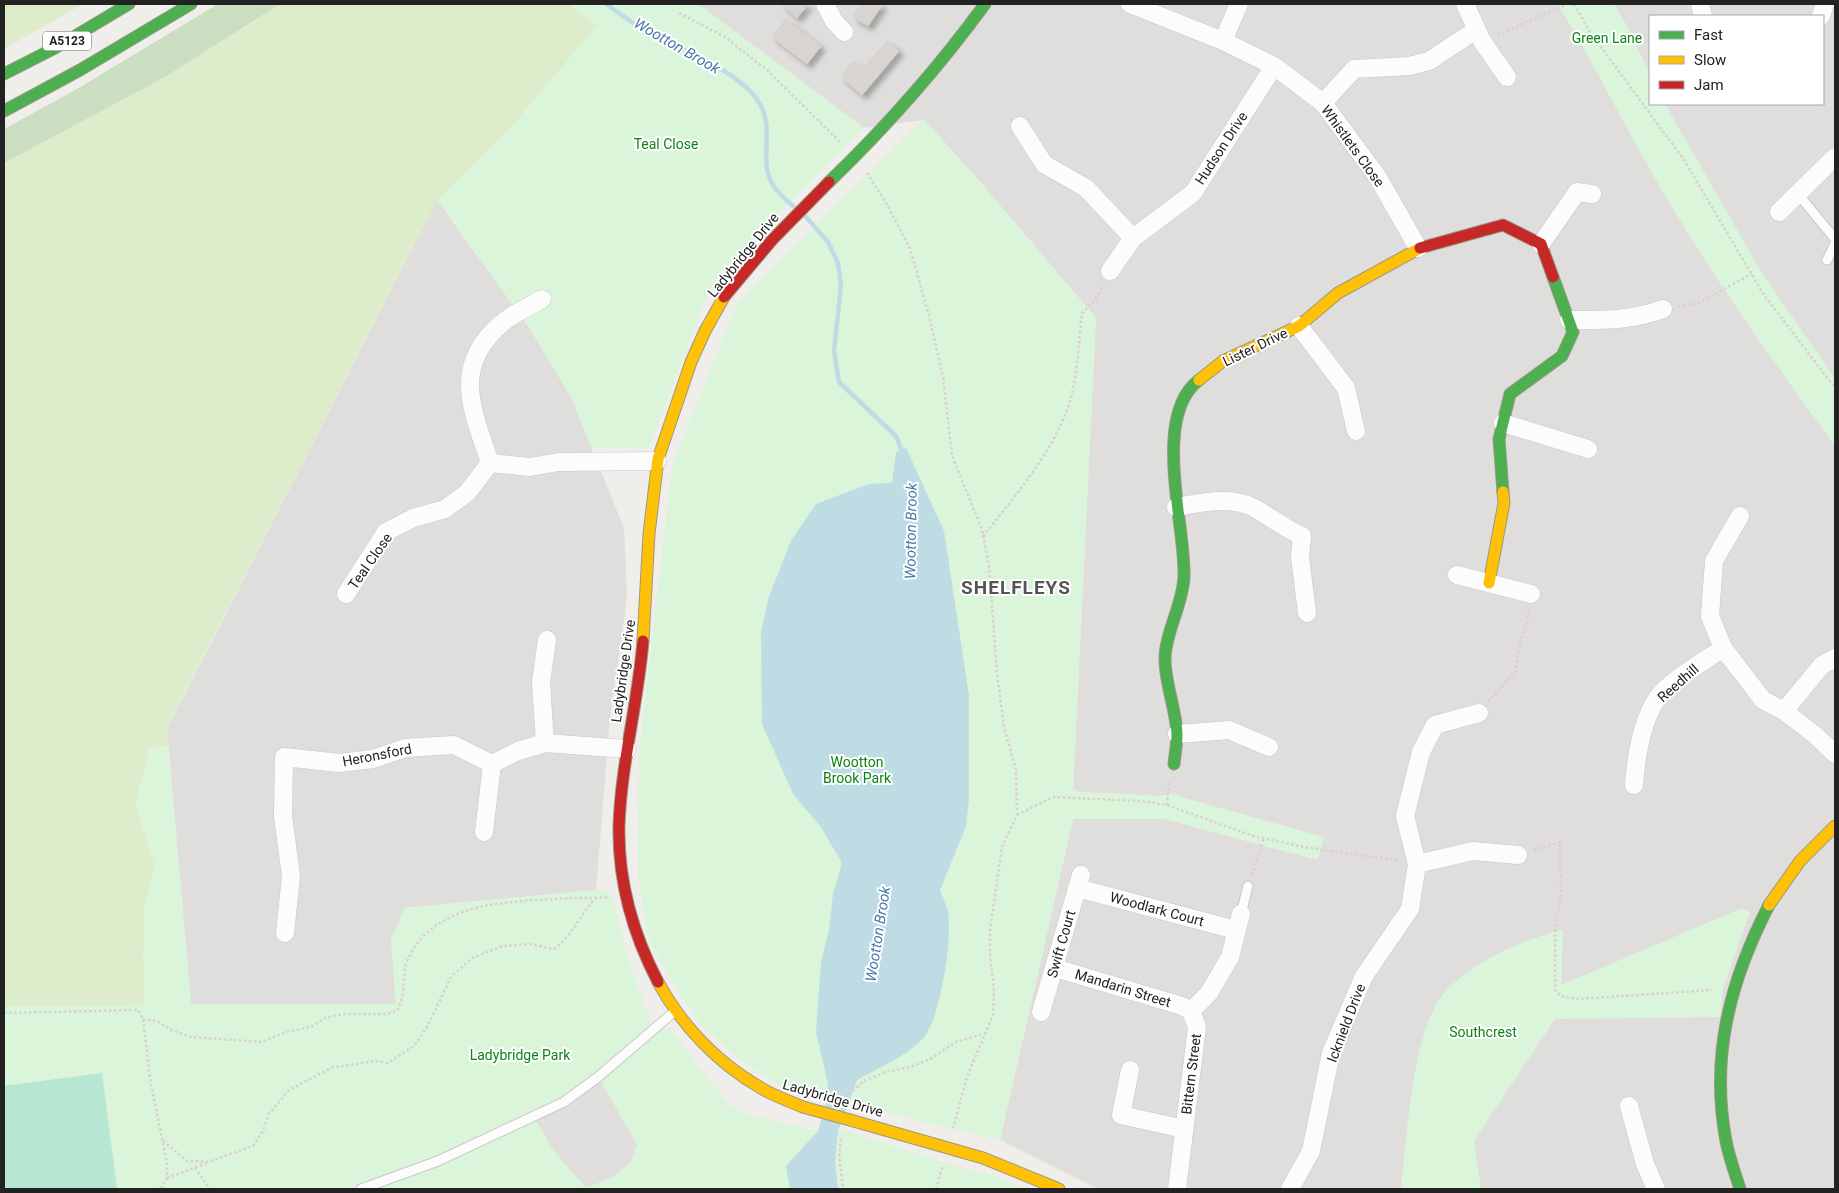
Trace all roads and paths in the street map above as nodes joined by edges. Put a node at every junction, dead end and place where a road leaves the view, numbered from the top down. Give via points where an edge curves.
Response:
1 (129, 4) edge
2 (191, 4) edge
3 (826, 4) edge
4 (985, 4) edge
5 (1130, 4) edge
6 (1239, 4) edge
7 (1464, 4) edge
8 (1567, 4) edge
9 (1574, 4) edge
10 (680, 13) dead end
11 (844, 32) dead end
12 (1479, 36) junction
13 (1223, 41) junction
14 (1274, 66) junction
15 (4, 74) edge
16 (1507, 77) dead end
17 (1323, 103) junction
18 (4, 111) edge
19 (1020, 126) dead end
20 (856, 157) junction
21 (1835, 157) edge
22 (1592, 194) dead end
23 (1798, 194) junction
24 (1779, 212) dead end
25 (1133, 238) junction
26 (1835, 238) edge
27 (1541, 244) junction
28 (1835, 244) edge
29 (1418, 248) junction
30 (1827, 260) dead end
31 (1110, 272) joint
32 (1751, 274) junction
33 (542, 299) dead end
34 (1663, 309) joint
35 (1569, 320) junction
36 (1299, 326) junction
37 (1835, 388) edge
38 (1503, 423) junction
39 (1356, 431) dead end
40 (1588, 449) dead end
41 (657, 461) junction
42 (490, 463) junction
43 (1176, 507) junction
44 (1740, 516) dead end
45 (983, 536) junction
46 (1457, 575) dead end
47 (1489, 583) junction
48 (346, 594) dead end
49 (1531, 594) joint
50 (1306, 613) dead end
51 (547, 640) dead end
52 (1723, 648) junction
53 (1835, 658) edge
54 (1784, 711) junction
55 (1479, 713) joint
56 (1177, 734) junction
57 (545, 743) junction
58 (1269, 747) dead end
59 (627, 748) junction
60 (1835, 754) edge
61 (492, 764) junction
62 (1174, 764) dead end
63 (1634, 785) dead end
64 (1017, 815) junction
65 (1835, 826) edge
66 (484, 832) dead end
67 (1264, 838) junction
68 (1518, 854) joint
69 (1417, 864) junction
70 (1079, 882) joint
71 (1248, 886) joint
72 (625, 890) junction
73 (597, 897) junction
74 (1238, 922) junction
75 (285, 933) dead end
76 (1055, 968) junction
77 (1734, 989) junction
78 (676, 1010) junction
79 (1191, 1011) junction
80 (4, 1012) edge
81 (1041, 1012) dead end
82 (144, 1019) junction
83 (986, 1033) junction
84 (1130, 1070) dead end
85 (849, 1094) dead end
86 (1629, 1106) dead end
87 (1184, 1129) junction
88 (842, 1137) dead end
89 (163, 1141) junction
90 (948, 1147) junction
91 (208, 1162) junction
92 (195, 1168) junction
93 (167, 1178) junction
94 (154, 1189) edge
95 (210, 1189) edge
96 (362, 1189) edge
97 (843, 1189) edge
98 (936, 1189) edge
99 (1059, 1189) edge
100 (1176, 1189) edge
101 (1291, 1189) edge
102 (1656, 1189) edge
103 (1740, 1189) edge

1 - 15 main road, A5123 via 56,48
2 - 18 main road, A5123
3 - 11 street
4 - 20 main road, Ladybridge Drive
5 - 13 street, Whistlets Close
6 - 13 street
7 - 12 street
8 - 12 path via 1508,32
9 - 32 path via 1590,32 1684,160
10 - 20 path via 725,37 768,72
12 - 16 street
12 - 17 street via 1428,61 1410,66 1354,69
13 - 14 street, Whistlets Close
14 - 17 street, Whistlets Close
14 - 25 street, Hudson Drive via 1193,193
17 - 29 street, Whistlets Close via 1377,176
19 - 25 street via 1044,164 1086,188
20 - 41 main road, Ladybridge Drive via 811,198 760,252 722,300 695,352
20 - 45 path via 885,200 910,248 930,316 952,456
21 - 23 street
22 - 27 street via 1577,192
23 - 24 street
23 - 26 lane
25 - 31 street, Hudson Drive
27 - 29 main road, Lister Drive via 1504,224
27 - 35 main road
28 - 30 lane
29 - 36 main road, Lister Drive via 1338,293
31 - 45 path via 1094,302 1082,313 1066,414 1047,448
32 - 34 path via 1699,303
32 - 37 path
33 - 42 street via 502,322 478,348 468,383 474,415
34 - 35 street via 1642,317 1616,321
35 - 38 main road via 1573,332 1562,356 1510,394
36 - 39 street, Lister Drive via 1346,388
36 - 43 main road, Lister Drive via 1223,361 1193,384 1181,406 1173,440
38 - 40 street
38 - 47 main road via 1499,439 1504,503
41 - 42 street via 559,462 530,467
41 - 59 main road, Ladybridge Drive via 641,672
42 - 48 street, Teal Close via 467,494 445,509 413,518 386,532
43 - 50 street via 1231,501 1254,508 1302,536 1300,558
43 - 56 main road, Lister Drive via 1184,579 1165,658
44 - 52 street via 1714,561 1710,616
45 - 64 path via 990,567 1004,727 1016,770
46 - 47 street
47 - 49 street
49 - 55 path via 1516,671
51 - 57 street via 541,682
52 - 54 street via 1763,700
52 - 63 street, Reedhill via 1682,676 1656,699 1637,750
53 - 54 street via 1822,665
54 - 60 street
55 - 69 street, Icknield Drive via 1435,725 1421,752 1405,816
56 - 58 street via 1229,730
56 - 62 main road, Lister Drive
57 - 59 street
57 - 61 street via 518,751
59 - 72 main road, Ladybridge Drive via 619,829
61 - 66 street
61 - 75 street, Heronsford via 454,745 405,748 373,759 339,763 284,757 283,816 291,876
64 - 67 path via 1053,797 1142,801 1166,805
64 - 83 path via 1002,847 995,888 990,930 993,1015
65 - 77 main road via 1792,869 1770,902 1750,938
67 - 69 path
67 - 71 path
68 - 69 street via 1473,852
68 - 77 path via 1560,842 1561,895 1555,927 1555,990 1561,996 1578,998
69 - 101 street, Icknield Drive via 1410,909 1364,976 1331,1053 1311,1151
70 - 74 street, Woodlark Court
70 - 76 street, Swift Court
71 - 74 lane
72 - 73 path via 605,898
72 - 78 main road, Ladybridge Drive via 645,959
73 - 82 path via 475,907 449,917 429,930 407,960 404,999 397,1011 386,1014 345,1014 325,1018 311,1027 286,1032 262,1042 191,1037 171,1030 157,1020
73 - 91 path via 566,941 554,949 530,944 503,946 472,958 451,977 426,1029 414,1046 388,1062 331,1068 304,1081 289,1090 269,1114 253,1146
74 - 79 street via 1230,957 1209,993
76 - 79 street, Mandarin Street
76 - 81 street, Swift Court
77 - 103 main road via 1724,1036 1720,1084 1723,1125 1732,1169
78 - 90 main road, Ladybridge Drive, bridge via 688,1030 717,1059 775,1098
78 - 96 lane via 598,1078 564,1102 438,1161
79 - 87 street, Bittern Street via 1197,1027
80 - 82 path via 138,1010
82 - 89 path via 150,1079
83 - 85 path via 956,1042 932,1058 910,1067 871,1078
83 - 90 path via 968,1077
84 - 87 street via 1121,1115
86 - 102 street via 1645,1164
87 - 100 street, Bittern Street
88 - 97 path via 839,1154
89 - 91 path via 187,1161
89 - 93 path
90 - 98 path
90 - 99 main road, Ladybridge Drive via 1018,1170
91 - 92 path
92 - 93 path
92 - 95 path
93 - 94 path via 161,1188

